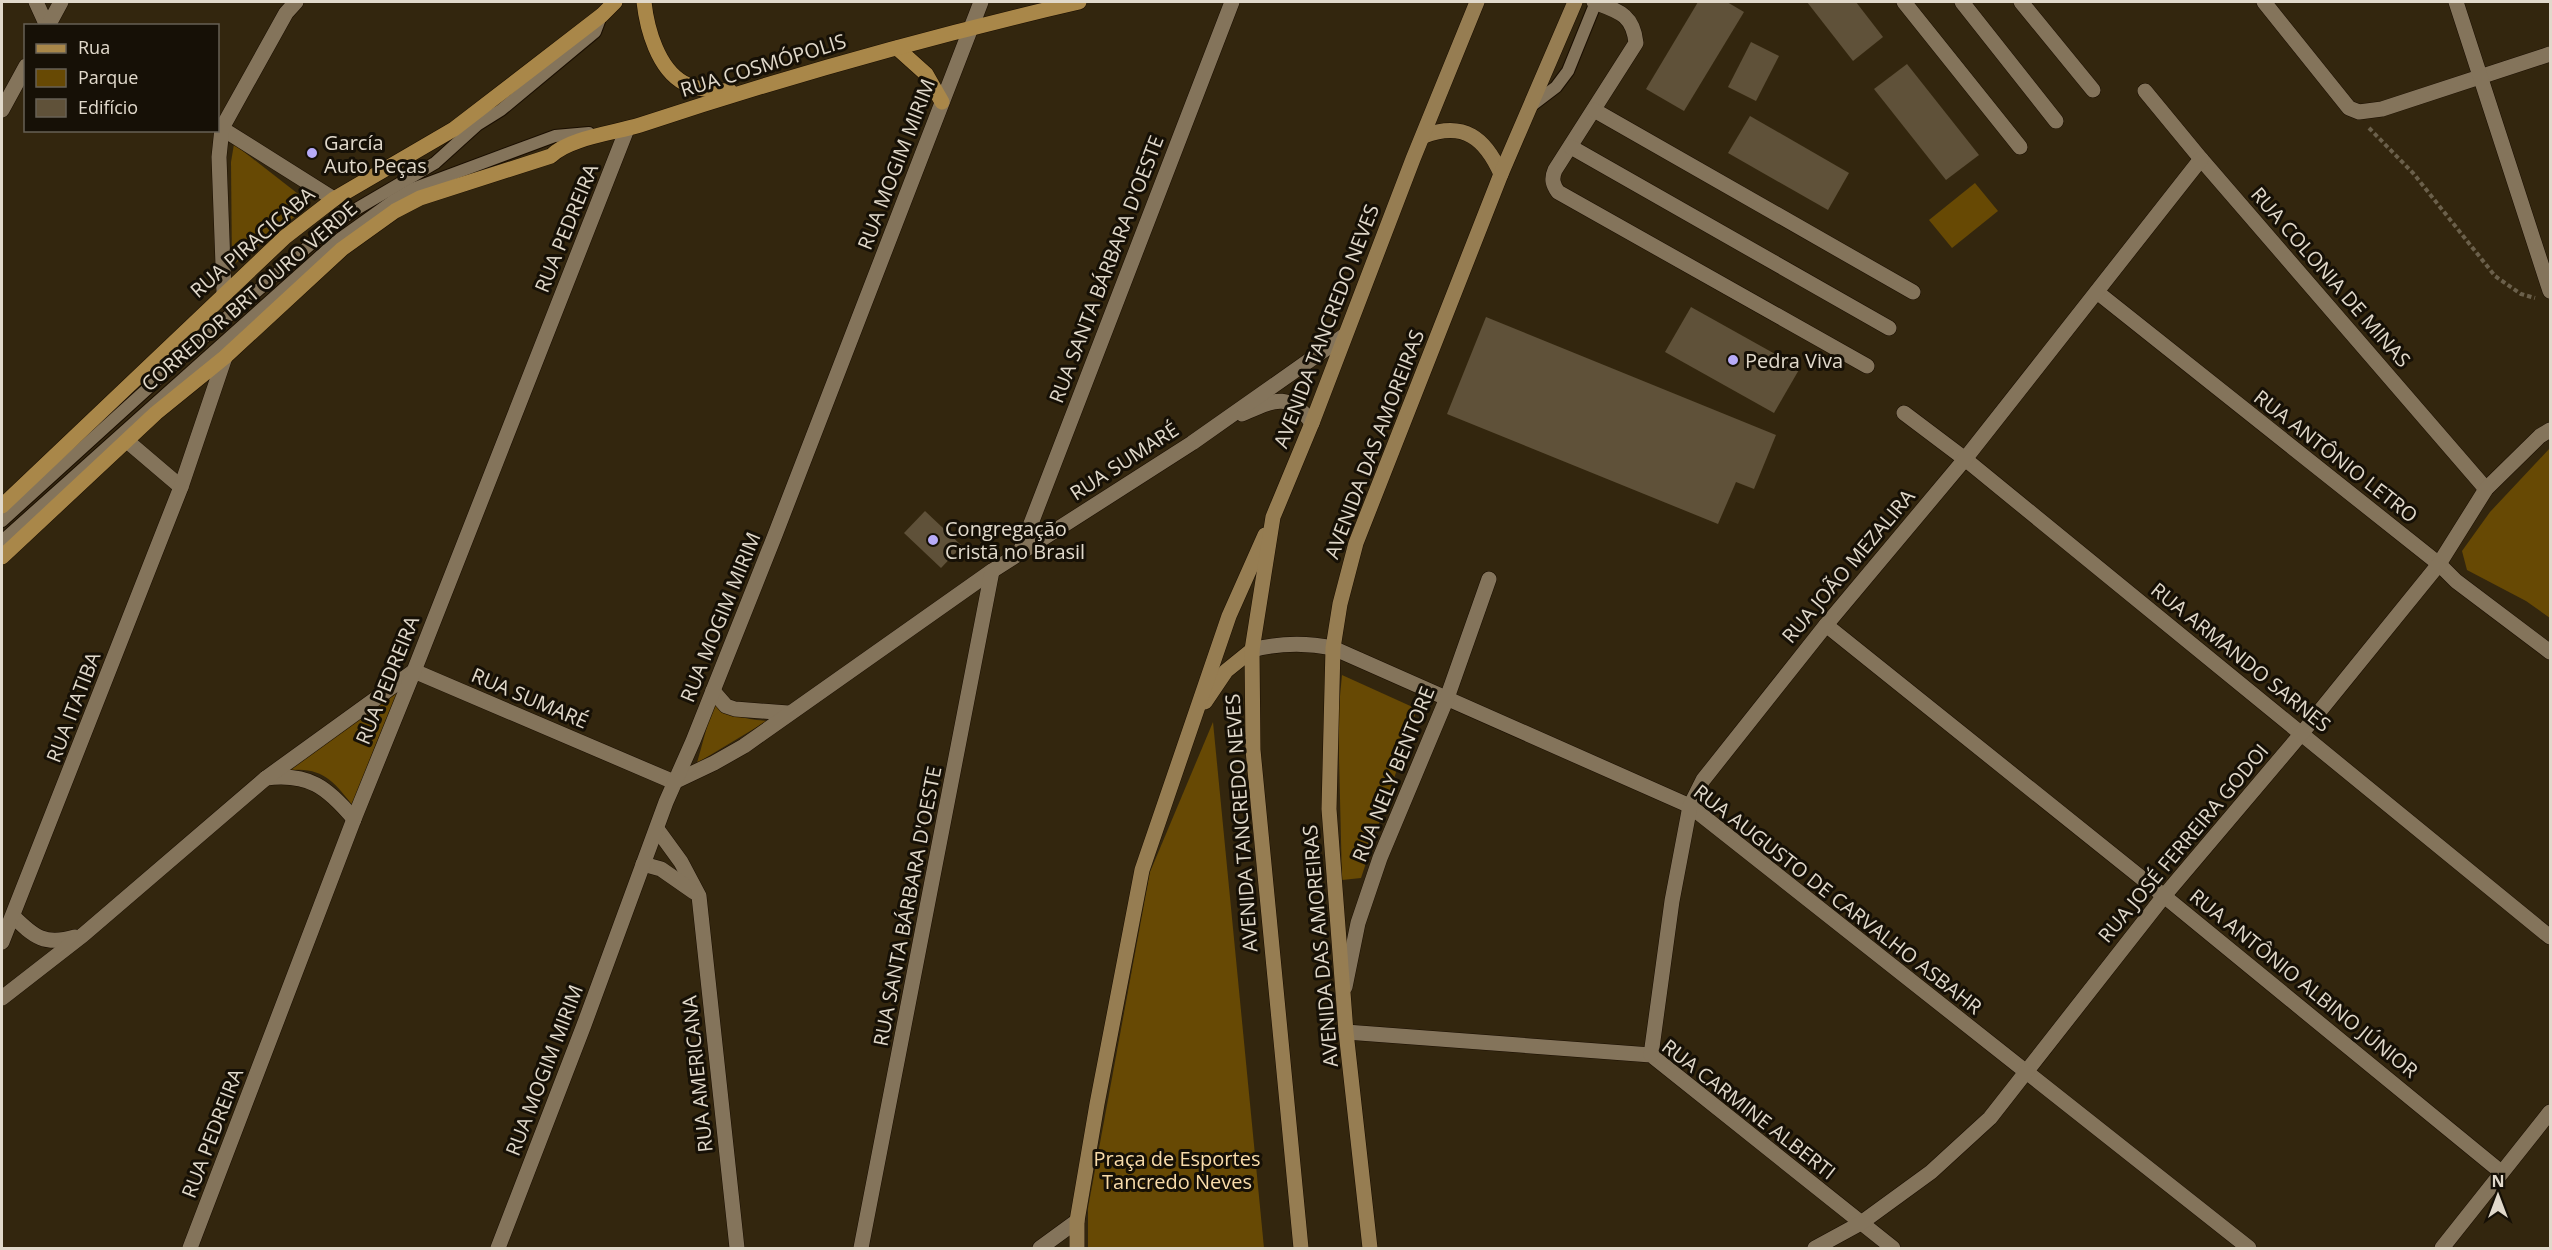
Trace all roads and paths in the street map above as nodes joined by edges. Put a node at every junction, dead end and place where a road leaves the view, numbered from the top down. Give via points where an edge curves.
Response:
1 (36, 2) edge
2 (61, 2) edge
3 (296, 2) edge
4 (615, 2) edge
5 (644, 2) edge
6 (981, 2) edge
7 (1079, 2) edge
8 (1232, 2) edge
9 (1477, 2) edge
10 (1575, 2) edge
11 (1595, 2) edge
12 (1904, 2) edge
13 (1962, 2) edge
14 (2021, 2) edge
15 (2264, 2) edge
16 (2456, 2) edge
17 (602, 15) junction
18 (46, 24) edge
19 (48, 24) edge
20 (971, 27) junction
21 (897, 48) junction
22 (2550, 54) edge
23 (24, 70) edge
24 (2482, 77) junction
25 (2093, 90) dead end
26 (743, 91) junction
27 (2145, 91) dead end
28 (942, 102) junction
29 (1531, 106) junction
30 (2349, 108) junction
31 (2, 110) edge
32 (1594, 110) junction
33 (2056, 121) dead end
34 (220, 127) edge
35 (627, 129) junction
36 (1424, 136) junction
37 (1572, 147) junction
38 (2020, 147) dead end
39 (2201, 159) junction
40 (1501, 174) junction
41 (334, 199) junction
42 (224, 292) junction
43 (1913, 292) dead end
44 (2097, 292) junction
45 (2547, 296) edge
46 (1889, 328) dead end
47 (1344, 336) junction
48 (225, 357) junction
49 (1867, 366) dead end
50 (1904, 413) dead end
51 (1312, 423) junction
52 (1214, 425) junction
53 (2550, 430) edge
54 (127, 441) junction
55 (1965, 459) junction
56 (182, 487) junction
57 (2486, 489) junction
58 (2, 506) edge
59 (1273, 517) junction
60 (2, 521) edge
61 (2, 541) edge
62 (1020, 552) junction
63 (2, 557) edge
64 (2439, 564) junction
65 (992, 571) junction
66 (1489, 579) dead end
67 (1826, 625) junction
68 (1333, 648) junction
69 (1252, 650) junction
70 (2550, 652) edge
71 (414, 671) junction
72 (713, 692) junction
73 (1447, 698) junction
74 (788, 713) junction
75 (1191, 724) junction
76 (2302, 733) junction
77 (266, 778) junction
78 (674, 782) junction
79 (1690, 806) junction
80 (354, 819) junction
81 (657, 829) junction
82 (643, 864) junction
83 (699, 896) junction
84 (2164, 896) junction
85 (13, 916) junction
86 (83, 935) junction
87 (2550, 937) edge
88 (2, 942) edge
89 (1345, 987) junction
90 (2, 998) edge
91 (1347, 1032) junction
92 (1651, 1055) junction
93 (2026, 1073) junction
94 (2550, 1112) edge
95 (2501, 1172) junction
96 (1077, 1221) junction
97 (1861, 1223) junction
98 (190, 1248) edge
99 (498, 1248) edge
100 (737, 1248) edge
101 (861, 1248) edge
102 (1040, 1248) edge
103 (1077, 1248) edge
104 (1301, 1248) edge
105 (1370, 1248) edge
106 (1815, 1248) edge
107 (1893, 1248) edge
108 (2249, 1248) edge
109 (2442, 1248) edge

1 - 18 street
2 - 19 street
3 - 34 street
4 - 17 main road, RUA PIRACICABA
5 - 26 main road via 653,41 673,75 698,88
6 - 20 street, RUA MOGIM MIRIM
7 - 20 main road, RUA COSMÓPOLIS
8 - 62 street, RUA SANTA BÁRBARA D'OESTE
9 - 36 main road, AVENIDA TANCREDO NEVES
10 - 29 main road, AVENIDA DAS AMOREIRAS
11 - 29 lane via 1568,71 1556,87
11 - 32 street via 1631,22 1636,43
12 - 38 street
13 - 33 street
14 - 25 street
15 - 30 street
16 - 24 street
17 - 41 main road, RUA PIRACICABA via 454,129
17 - 60 lane, CORREDOR BRT OURO VERDE via 595,32 435,163 327,230
20 - 21 main road, RUA COSMÓPOLIS
20 - 28 street, RUA MOGIM MIRIM
21 - 26 main road, RUA COSMÓPOLIS
21 - 28 main road via 926,74
22 - 24 street
23 - 31 street
24 - 30 street via 2382,110 2359,112
24 - 45 street
26 - 35 main road, RUA COSMÓPOLIS
27 - 39 street, RUA COLONIA DE MINAS
28 - 72 street, RUA MOGIM MIRIM
29 - 40 main road, AVENIDA DAS AMOREIRAS
30 - 45 path via 2413,173 2495,276 2521,294
32 - 37 street
32 - 43 street
34 - 41 street
34 - 42 street
35 - 48 main road, RUA COSMÓPOLIS via 559,148 551,156 420,198 395,211 342,249
35 - 61 lane, CORREDOR BRT OURO VERDE via 555,136 439,178 393,201 319,256
35 - 71 street, RUA PEDREIRA
36 - 40 main road via 1437,131 1461,131 1478,138 1493,155
36 - 47 main road, AVENIDA TANCREDO NEVES
37 - 46 street
37 - 49 street via 1553,175 1558,192
39 - 44 street, RUA JOÃO MEZALIRA
39 - 57 street, RUA COLONIA DE MINAS
40 - 68 main road, AVENIDA DAS AMOREIRAS via 1356,543
41 - 42 main road, RUA PIRACICABA
42 - 58 main road, RUA PIRACICABA
44 - 55 street, RUA JOÃO MEZALIRA
44 - 64 street, RUA ANTÔNIO LETRO
47 - 51 main road, AVENIDA TANCREDO NEVES
47 - 52 street, RUA SUMARÉ
48 - 54 main road
48 - 56 street, RUA ITATIBA
50 - 55 street, RUA ARMANDO SARNES
51 - 52 street, RUA SUMARÉ via 1293,404 1274,401
51 - 59 main road, AVENIDA TANCREDO NEVES
52 - 62 street, RUA SUMARÉ
53 - 57 street, RUA JOSÉ FERREIRA GODOI
54 - 56 street
54 - 63 main road
55 - 67 street, RUA JOÃO MEZALIRA
55 - 76 street, RUA ARMANDO SARNES
56 - 85 street, RUA ITATIBA
57 - 64 street, RUA JOSÉ FERREIRA GODOI
59 - 69 main road, AVENIDA TANCREDO NEVES
59 - 75 main road via 1229,616
62 - 65 street, RUA SUMARÉ
64 - 70 street, RUA ANTÔNIO LETRO
64 - 76 street, RUA JOSÉ FERREIRA GODOI
65 - 74 street, RUA SUMARÉ
65 - 101 street, RUA SANTA BÁRBARA D'OESTE
66 - 73 street, RUA NELY BENTORE
67 - 79 street, RUA JOÃO MEZALIRA via 1703,780
67 - 84 street, RUA ANTÔNIO ALBINO JÚNIOR
68 - 69 street, RUA AUGUSTO DE CARVALHO ASBAHR via 1300,643
68 - 73 street, RUA AUGUSTO DE CARVALHO ASBAHR
68 - 89 main road, AVENIDA DAS AMOREIRAS via 1329,808
69 - 75 main road via 1226,671
69 - 104 main road, AVENIDA TANCREDO NEVES via 1253,750
71 - 77 street
71 - 78 street, RUA SUMARÉ
71 - 80 street, RUA PEDREIRA
72 - 74 street via 726,706 735,709
72 - 78 street, RUA MOGIM MIRIM
73 - 79 street, RUA AUGUSTO DE CARVALHO ASBAHR
73 - 89 street, RUA NELY BENTORE via 1380,858 1358,923
74 - 78 street, RUA SUMARÉ via 744,746
75 - 96 main road via 1142,870
76 - 84 street, RUA JOSÉ FERREIRA GODOI
76 - 87 street, RUA ARMANDO SARNES
77 - 80 street via 302,778 318,785 334,795
77 - 86 street
78 - 81 street, RUA MOGIM MIRIM
79 - 92 street, RUA JOÃO MEZALIRA via 1672,901
79 - 93 street, RUA AUGUSTO DE CARVALHO ASBAHR
80 - 98 street, RUA PEDREIRA
81 - 82 street, RUA MOGIM MIRIM
81 - 83 street, RUA AMERICANA
82 - 83 street via 661,869
82 - 99 street, RUA MOGIM MIRIM
83 - 100 street, RUA AMERICANA
84 - 93 street, RUA JOSÉ FERREIRA GODOI
84 - 95 street, RUA ANTÔNIO ALBINO JÚNIOR
85 - 86 street via 29,932 49,942
85 - 88 street, RUA ITATIBA
86 - 90 street
89 - 91 main road, AVENIDA DAS AMOREIRAS
91 - 92 street, RUA CARMINE ALBERTI
91 - 105 main road, AVENIDA DAS AMOREIRAS
92 - 97 street, RUA CARMINE ALBERTI
93 - 97 street, RUA JOSÉ FERREIRA GODOI via 1990,1118 1931,1172
93 - 108 street, RUA AUGUSTO DE CARVALHO ASBAHR
94 - 95 street
95 - 109 street
96 - 102 street
96 - 103 main road
97 - 106 street, RUA JOSÉ FERREIRA GODOI
97 - 107 street, RUA CARMINE ALBERTI

